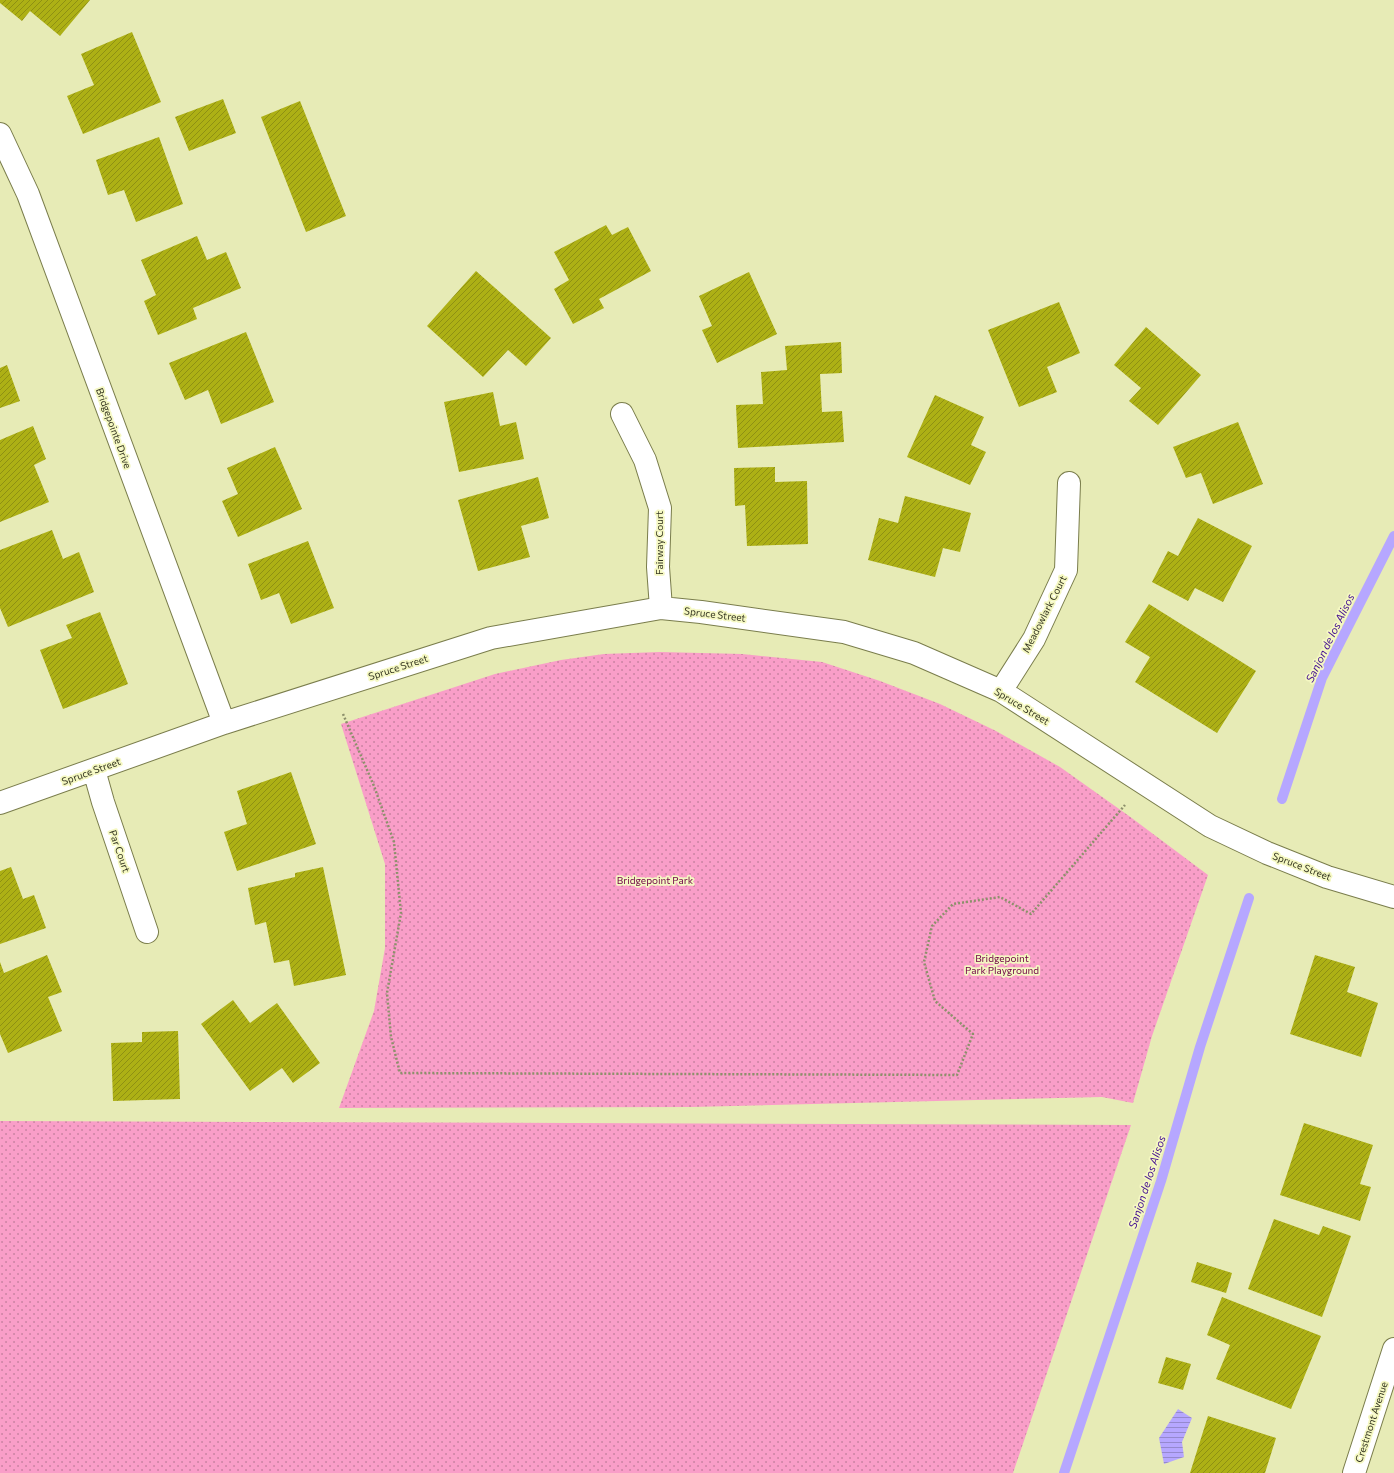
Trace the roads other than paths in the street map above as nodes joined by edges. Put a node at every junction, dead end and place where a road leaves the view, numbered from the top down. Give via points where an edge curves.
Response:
1 (0, 134) edge
2 (622, 414) dead end
3 (1070, 483) dead end
4 (661, 608) junction
5 (1001, 691) junction
6 (224, 723) junction
7 (94, 770) junction
8 (0, 803) edge
9 (1394, 897) edge
10 (147, 932) dead end
11 (1394, 1348) edge
12 (1354, 1473) edge

1 - 6 street, Bridgepointe Drive via 28,194
2 - 4 street, Fairway Court via 645,460 660,508 658,567
3 - 5 street, Meadowlark Court via 1066,570 1034,639
4 - 5 street, Spruce Street via 844,632 914,653
4 - 6 street, Spruce Street via 491,638
5 - 9 street, Spruce Street via 1210,826 1327,877
6 - 7 street, Spruce Street
7 - 8 street, Spruce Street
7 - 10 street, Par Court
11 - 12 street, Crestmont Avenue

